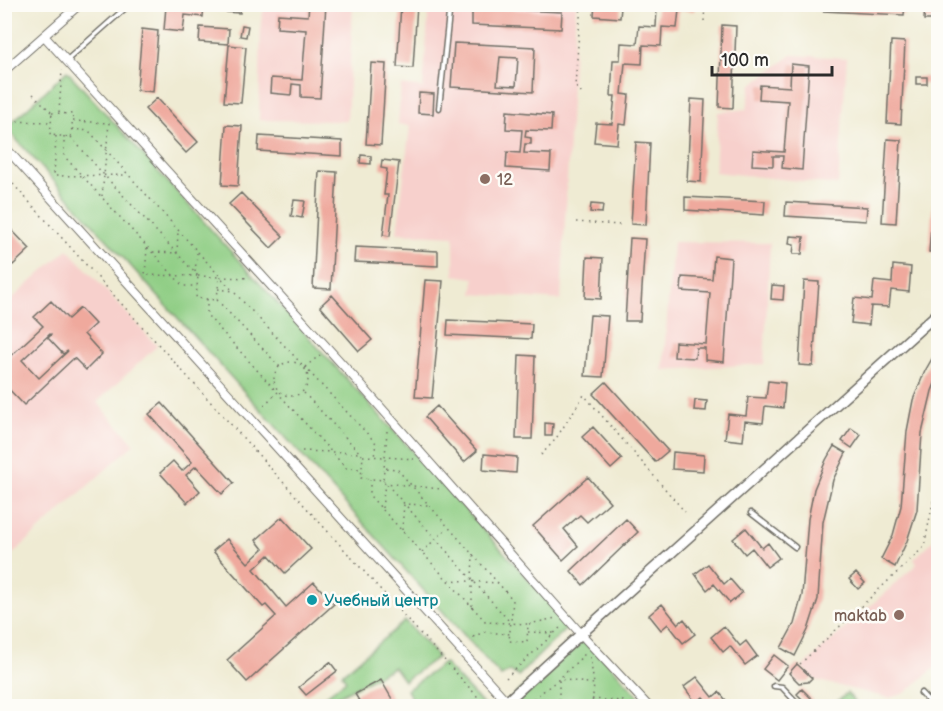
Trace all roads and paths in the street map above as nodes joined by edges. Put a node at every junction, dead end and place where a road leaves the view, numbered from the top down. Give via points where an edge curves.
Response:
1 (80, 4) edge
2 (130, 4) edge
3 (450, 4) edge
4 (581, 4) edge
5 (705, 4) edge
6 (704, 21) dead end
7 (45, 37) junction
8 (67, 61) junction
9 (62, 70) dead end
10 (4, 71) edge
11 (33, 94) dead end
12 (584, 96) dead end
13 (439, 108) dead end
14 (52, 113) junction
15 (59, 113) junction
16 (5, 121) edge
17 (73, 121) junction
18 (51, 122) junction
19 (72, 129) junction
20 (56, 135) junction
21 (64, 136) junction
22 (71, 137) junction
23 (4, 146) edge
24 (106, 150) junction
25 (104, 175) junction
26 (129, 175) junction
27 (82, 176) junction
28 (13, 184) dead end
29 (102, 197) junction
30 (576, 222) dead end
31 (620, 225) dead end
32 (178, 229) junction
33 (147, 246) junction
34 (197, 251) junction
35 (152, 252) junction
36 (177, 253) junction
37 (195, 273) junction
38 (174, 275) junction
39 (198, 276) junction
40 (219, 277) junction
41 (250, 278) dead end
42 (197, 286) junction
43 (218, 289) junction
44 (233, 291) junction
45 (207, 299) junction
46 (217, 300) junction
47 (939, 314) edge
48 (320, 355) dead end
49 (280, 367) junction
50 (304, 368) junction
51 (279, 392) junction
52 (303, 392) junction
53 (264, 405) dead end
54 (387, 430) dead end
55 (302, 451) dead end
56 (333, 452) junction
57 (362, 455) junction
58 (541, 455) dead end
59 (374, 457) junction
60 (384, 458) junction
61 (414, 459) dead end
62 (384, 468) junction
63 (362, 470) junction
64 (939, 477) edge
65 (370, 479) junction
66 (383, 480) junction
67 (385, 483) junction
68 (412, 486) junction
69 (441, 489) dead end
70 (939, 498) edge
71 (404, 504) junction
72 (429, 505) junction
73 (933, 505) junction
74 (382, 509) junction
75 (685, 512) dead end
76 (751, 513) dead end
77 (448, 527) junction
78 (402, 531) junction
79 (435, 539) junction
80 (795, 547) dead end
81 (422, 552) junction
82 (473, 554) junction
83 (448, 580) junction
84 (472, 581) junction
85 (498, 583) junction
86 (472, 607) junction
87 (558, 617) dead end
88 (510, 623) junction
89 (528, 624) junction
90 (565, 624) dead end
91 (528, 632) junction
92 (555, 633) junction
93 (510, 634) junction
94 (580, 634) junction
95 (473, 637) dead end
96 (800, 664) dead end
97 (506, 678) dead end
98 (559, 679) junction
99 (594, 684) junction
100 (774, 686) dead end
101 (921, 693) dead end
102 (592, 699) junction
103 (507, 705) edge
104 (485, 706) edge
105 (524, 706) edge
106 (559, 706) edge
107 (592, 706) edge
108 (628, 706) edge
109 (648, 706) edge
110 (800, 706) edge
111 (933, 706) edge

1 - 7 street
2 - 8 lane
3 - 13 lane
4 - 12 path via 575,86
5 - 6 path
7 - 8 street
7 - 10 street
8 - 94 street
9 - 15 path
11 - 14 path
14 - 15 path
14 - 18 path
15 - 17 path via 73,114
16 - 18 path
17 - 19 path
17 - 24 path via 109,123
18 - 20 path via 50,135
19 - 22 path
19 - 24 path via 89,131
20 - 21 path
20 - 27 path via 54,176
21 - 22 path
21 - 27 path via 64,156
22 - 25 path
23 - 103 street
24 - 25 path
24 - 26 path
25 - 26 path
25 - 27 path
25 - 29 path
25 - 36 path
26 - 32 path
27 - 29 path
28 - 104 path
29 - 33 path
30 - 31 path
32 - 34 path
32 - 36 path
33 - 35 path
33 - 38 path via 145,275
34 - 37 path
34 - 40 path
35 - 36 path
35 - 38 path
36 - 37 path
37 - 39 path
38 - 39 path
38 - 42 path via 183,286
39 - 40 path
39 - 42 path
40 - 41 path
40 - 43 path
40 - 44 path
42 - 45 path via 196,298
43 - 44 path
43 - 46 path
44 - 50 path
45 - 46 path
45 - 51 path via 207,315
46 - 49 path
47 - 94 street
48 - 50 path
49 - 50 path via 295,362
49 - 51 path via 274,376
50 - 52 path via 309,377
50 - 59 path via 376,443
51 - 52 path via 288,397
51 - 53 path
51 - 56 path
52 - 57 path
54 - 60 path
55 - 56 path
56 - 57 path
56 - 63 path via 346,468
57 - 59 path
57 - 63 path
58 - 75 path via 584,395
59 - 60 path
60 - 61 path
60 - 62 path
62 - 66 path
62 - 68 path via 397,469
63 - 65 path via 361,478
64 - 73 path
65 - 66 path
65 - 74 path via 370,496
66 - 67 path
67 - 68 path
67 - 71 path
67 - 74 path
68 - 69 path
68 - 72 path
70 - 73 path
71 - 72 path
71 - 78 path
71 - 79 path
72 - 77 path
73 - 96 path via 924,547
74 - 78 path
76 - 80 lane
77 - 79 path
77 - 82 path
78 - 81 path
79 - 81 path
79 - 84 path
81 - 83 path
82 - 84 path
82 - 85 path
83 - 84 path
83 - 86 path
84 - 85 path
84 - 86 path
84 - 88 path
85 - 88 path via 513,600
86 - 88 path via 486,622
87 - 89 path
88 - 89 path
88 - 93 path
89 - 91 path
90 - 92 path
91 - 92 path
91 - 93 path via 527,642 509,640
92 - 97 path
93 - 95 path via 484,632
94 - 103 street
94 - 109 street
98 - 99 path
98 - 99 path via 589,650
98 - 105 path
98 - 106 path
99 - 102 path
100 - 110 lane via 782,687
101 - 111 lane
102 - 107 path
102 - 108 path via 623,701

